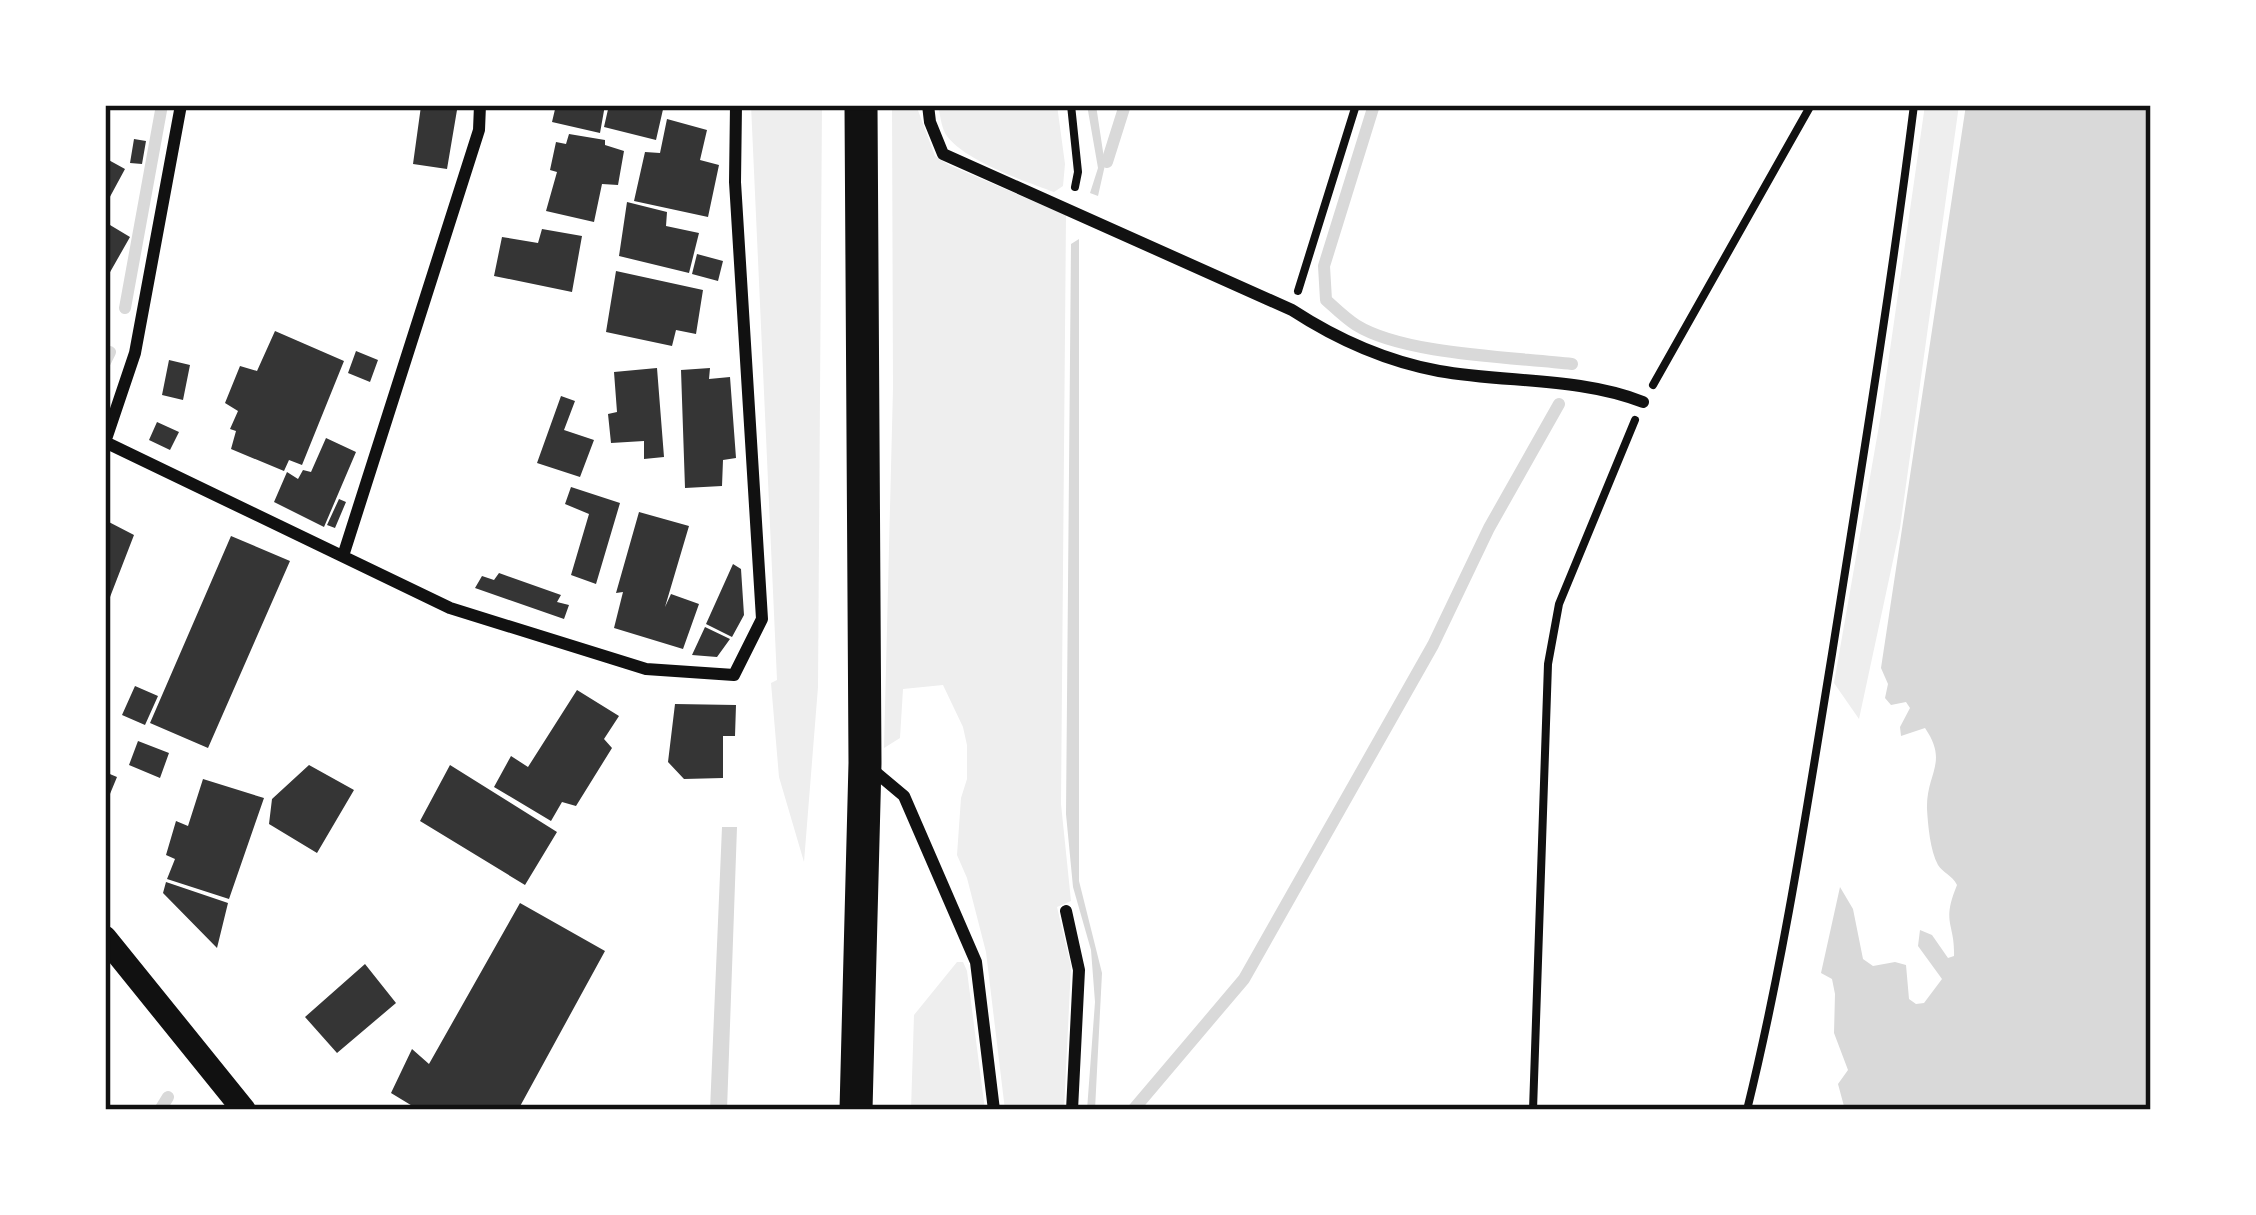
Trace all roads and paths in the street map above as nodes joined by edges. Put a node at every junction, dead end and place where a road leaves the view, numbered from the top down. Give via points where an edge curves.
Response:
1 (181, 105) edge
2 (481, 105) edge
3 (736, 105) edge
4 (861, 105) edge
5 (928, 105) edge
6 (1071, 105) edge
7 (1356, 105) edge
8 (1810, 105) edge
9 (1914, 105) edge
10 (1070, 208) junction
11 (1292, 310) junction
12 (1643, 402) junction
13 (105, 442) edge
14 (343, 556) junction
15 (865, 764) junction
16 (1066, 911) dead end
17 (105, 938) edge
18 (244, 1110) edge
19 (856, 1110) edge
20 (994, 1110) edge
21 (1072, 1110) edge
22 (1533, 1110) edge
23 (1747, 1110) edge

1 - 13 street via 135,353
2 - 14 street
3 - 14 street via 762,619 734,675 646,670 450,608
4 - 15 highway
5 - 10 street via 943,154
6 - 10 path via 1078,172
7 - 11 path
8 - 12 path
9 - 23 path via 1802,835
10 - 11 street
11 - 12 street via 1395,361 1616,391
12 - 22 path via 1559,604 1548,664
13 - 14 street
15 - 19 highway
15 - 20 street via 904,796 976,962
16 - 21 street via 1079,970
17 - 18 main road

